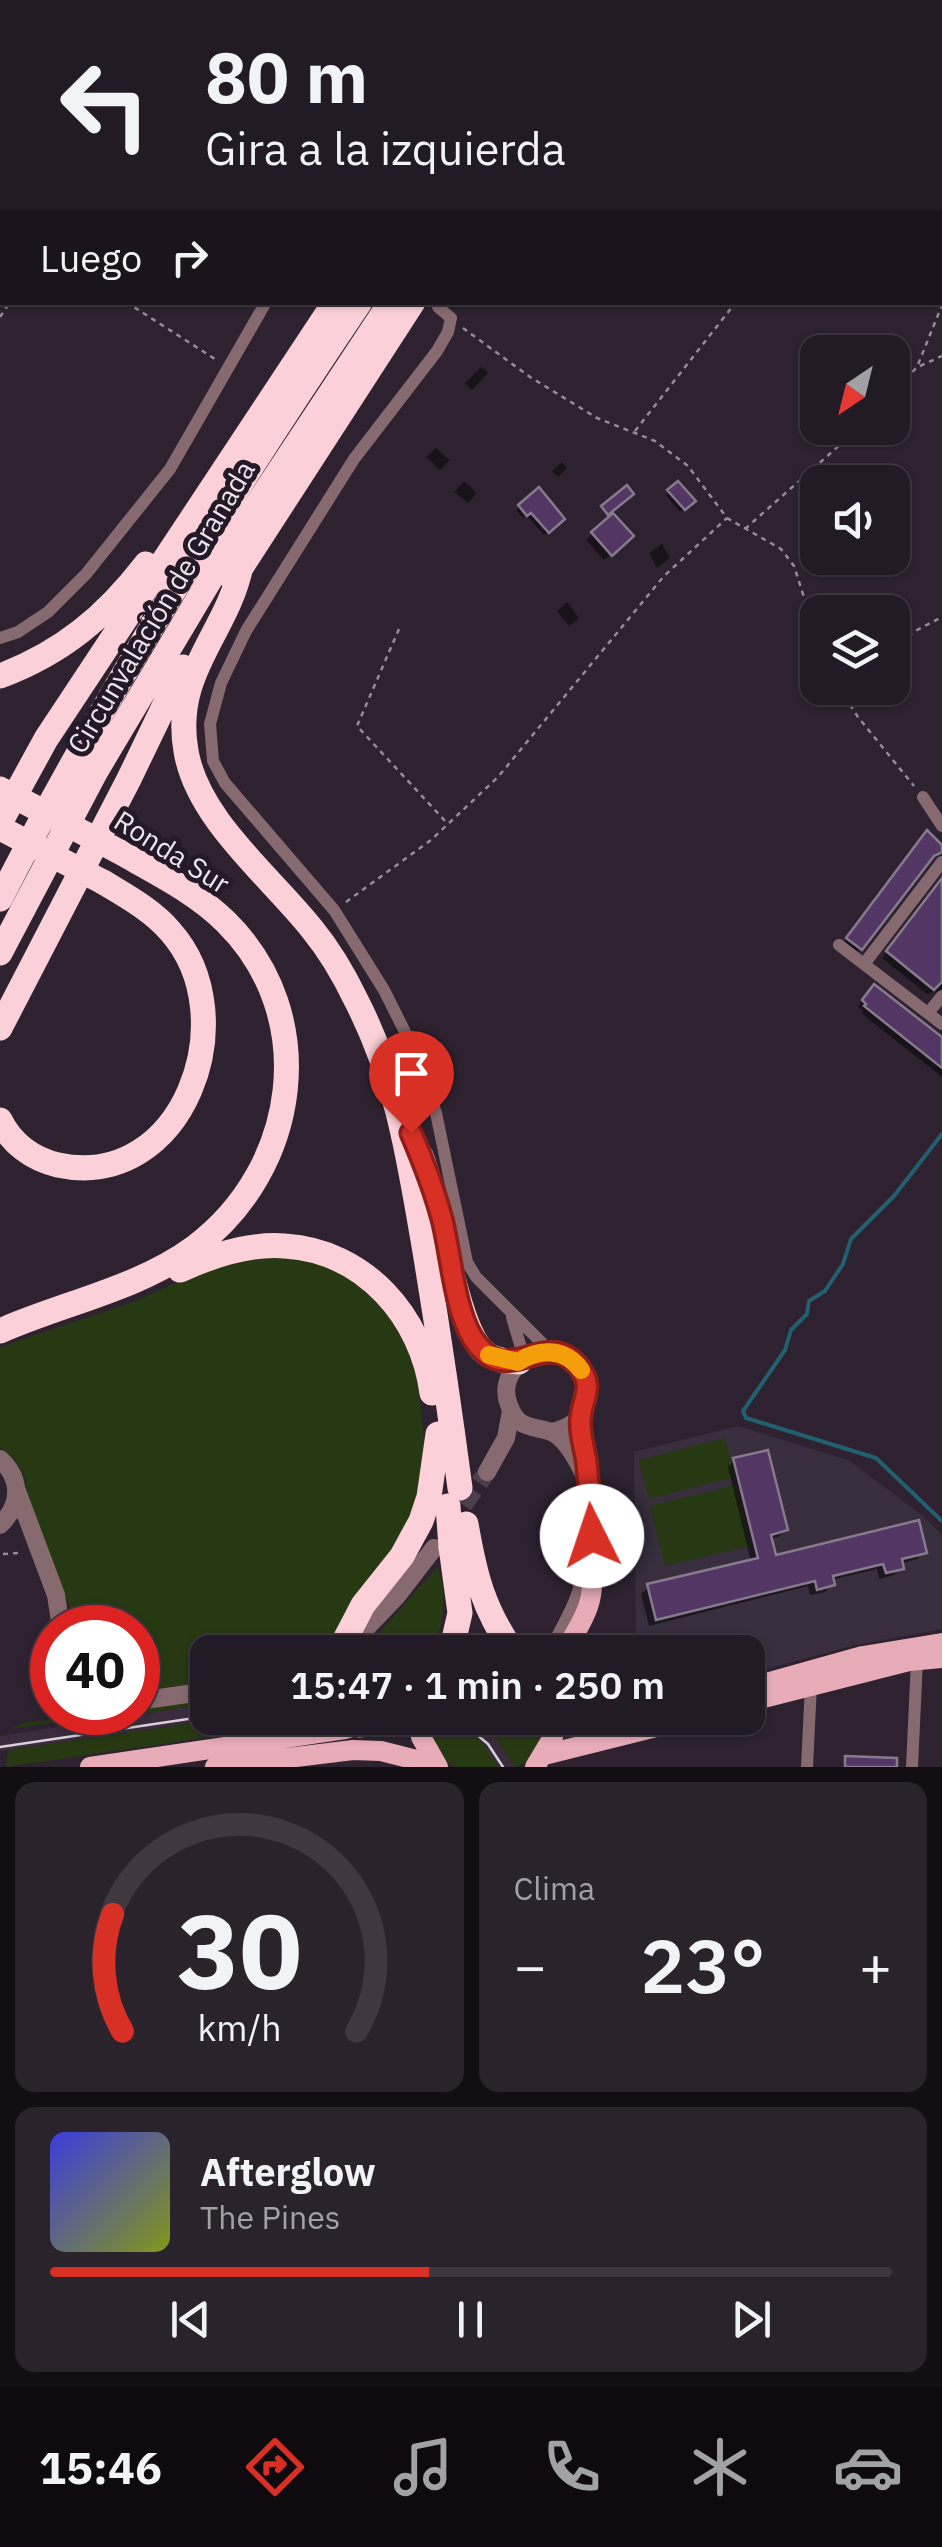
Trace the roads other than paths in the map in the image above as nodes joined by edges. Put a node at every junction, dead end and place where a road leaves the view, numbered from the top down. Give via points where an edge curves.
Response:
1 (264, 305) edge
2 (333, 305) edge
3 (358, 305) edge
4 (388, 305) edge
5 (425, 305) edge
6 (217, 480) junction
7 (241, 566) junction
8 (0, 638) edge
9 (0, 676) edge
10 (0, 789) edge
11 (923, 797) road end
12 (0, 825) edge
13 (942, 826) edge
14 (942, 862) edge
15 (0, 899) edge
16 (839, 945) dead end
17 (0, 953) edge
18 (864, 964) junction
19 (942, 996) edge
20 (928, 1013) junction
21 (942, 1024) edge
22 (0, 1028) edge
23 (0, 1120) edge
24 (403, 1121) junction
25 (104, 1292) junction
26 (506, 1306) junction
27 (0, 1331) edge
28 (550, 1351) junction
29 (521, 1360) junction
30 (511, 1411) junction
31 (581, 1414) junction
32 (545, 1432) junction
33 (438, 1434) junction
34 (0, 1459) edge
35 (587, 1480) junction
36 (17, 1491) junction
37 (458, 1506) junction
38 (2, 1524) edge
39 (443, 1548) junction
40 (40, 1549) junction
41 (588, 1566) joint
42 (58, 1605) edge
43 (376, 1619) junction
44 (458, 1625) junction
45 (348, 1635) edge
46 (358, 1635) edge
47 (365, 1635) edge
48 (450, 1635) edge
49 (455, 1635) edge
50 (502, 1635) edge
51 (566, 1635) edge
52 (942, 1642) edge
53 (942, 1658) edge
54 (917, 1660) junction
55 (765, 1683) edge
56 (811, 1685) junction
57 (190, 1693) edge
58 (160, 1697) edge
59 (765, 1697) edge
60 (281, 1735) edge
61 (421, 1735) edge
62 (553, 1735) edge
63 (635, 1735) edge
64 (540, 1763) edge
65 (437, 1766) edge
66 (90, 1767) edge
67 (216, 1767) edge
68 (807, 1767) edge
69 (912, 1767) edge

1 - 8 street via 170,468 86,574 48,612
2 - 6 highway
3 - 15 highway, Circunvalación de Granada via 202,542
4 - 17 highway, Circunvalación de Granada via 223,557 96,772
5 - 7 highway
5 - 26 street via 450,318 448,332 354,458 263,601 221,682 210,724 213,761 225,784 334,910 412,1044 436,1113 466,1262
6 - 9 highway via 99,619 38,662
6 - 12 highway via 46,739
7 - 22 highway
7 - 24 highway via 236,592 190,683 186,757 208,807 338,965 380,1049
10 - 25 highway, Ronda Sur, bridge via 198,898 257,960 280,1014 286,1085 277,1135 248,1195 192,1249
11 - 13 street
12 - 23 highway, bridge via 103,882 169,929 203,996 204,1046 178,1112 147,1144 110,1164 71,1168 32,1155
14 - 18 street
16 - 18 street
18 - 20 street
19 - 20 street
20 - 21 street
24 - 29 highway via 427,1171 467,1327 486,1354
24 - 37 highway via 438,1328
25 - 27 highway
25 - 33 highway via 242,1250 282,1246 343,1262 378,1286 408,1321 430,1378
26 - 28 street
26 - 29 street
28 - 29 street
28 - 31 street via 584,1374 588,1388
29 - 30 street via 506,1386
30 - 32 street
30 - 32 street via 506,1438 487,1472
31 - 32 street via 573,1424
31 - 35 street
32 - 35 street via 575,1457
33 - 37 highway
33 - 45 highway via 421,1522
34 - 36 street
35 - 41 street
36 - 38 street
36 - 40 street
37 - 39 highway, bridge
37 - 50 highway via 475,1579
38 - 40 street via 24,1532
39 - 43 street
39 - 44 highway via 457,1579
40 - 42 street
41 - 51 main road via 592,1592
43 - 46 street
43 - 47 street
44 - 48 highway
44 - 49 highway
52 - 55 main road
53 - 54 main road
54 - 56 main road
54 - 69 street
56 - 59 main road
56 - 68 street
57 - 58 street
60 - 66 main road
61 - 65 main road
62 - 64 main road
63 - 64 main road
65 - 67 main road via 353,1750

